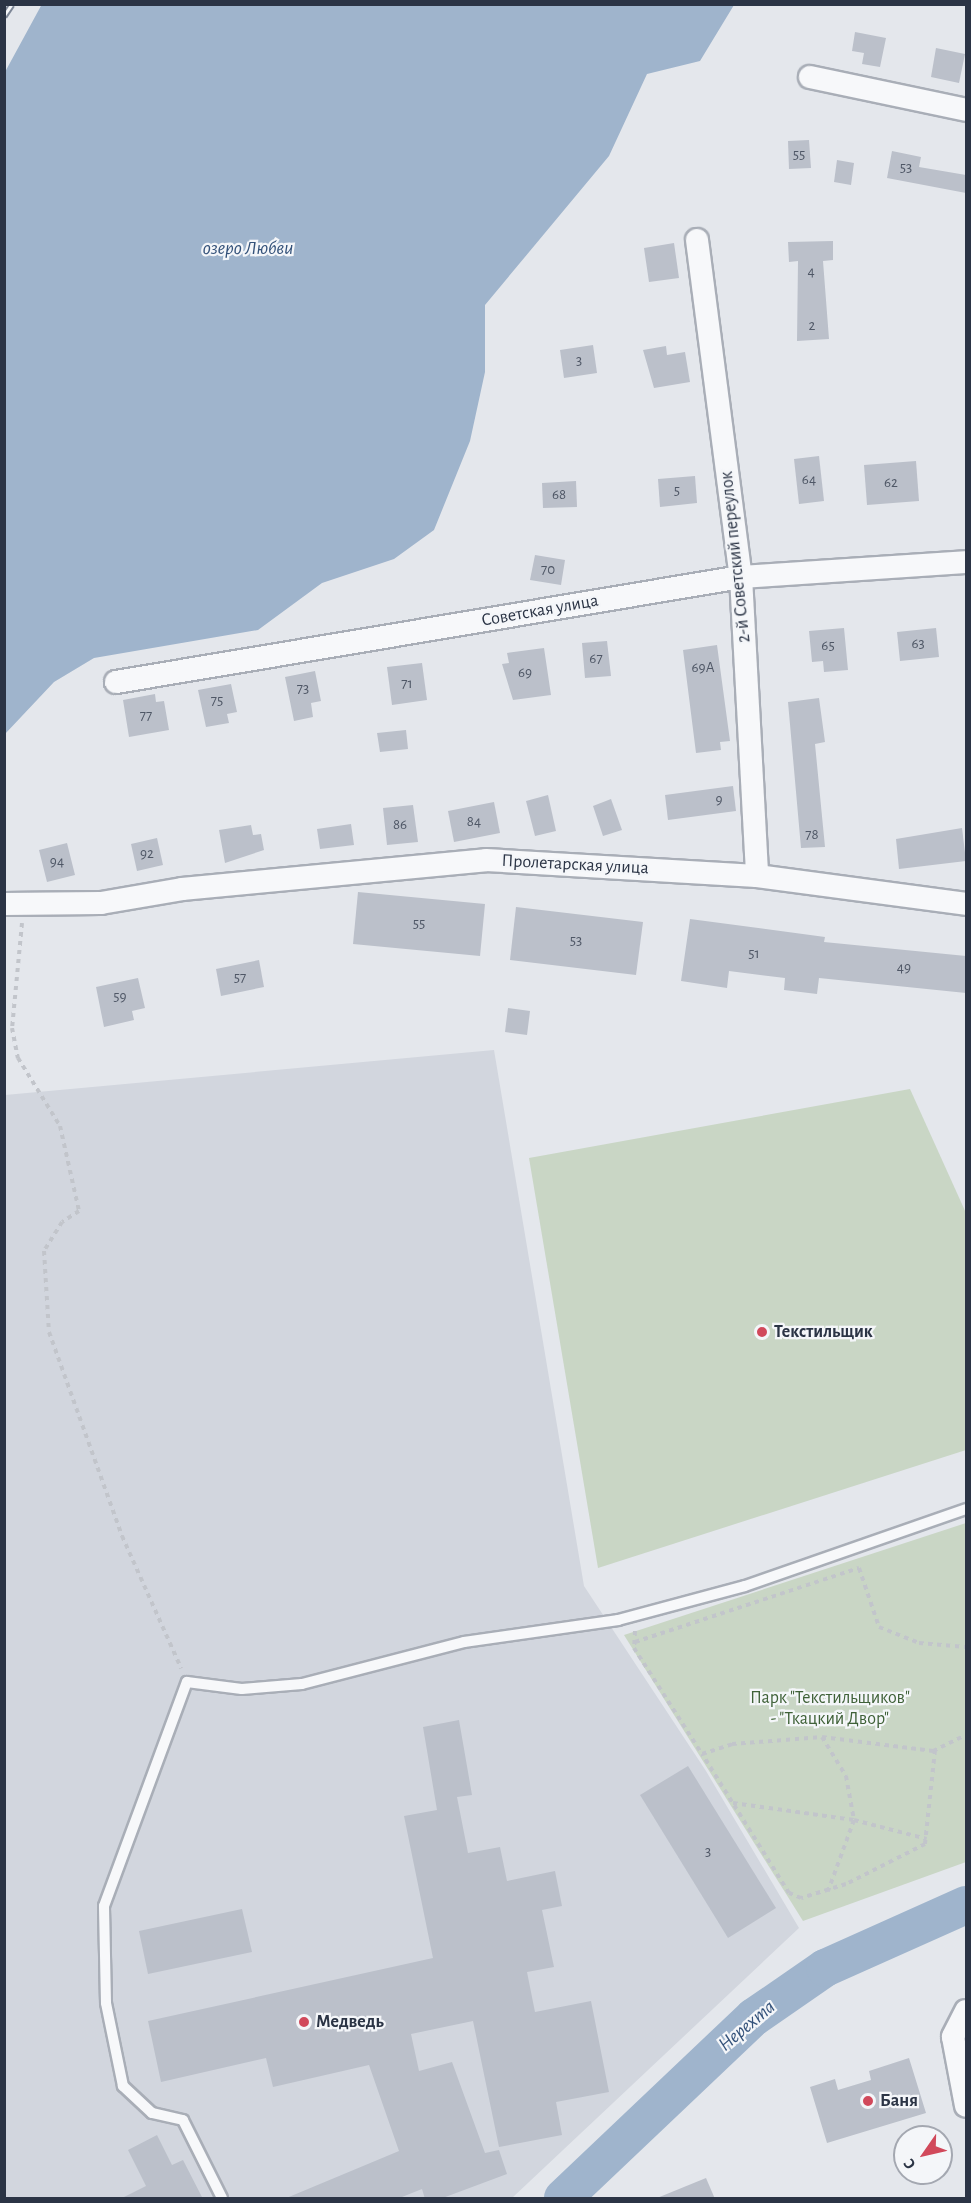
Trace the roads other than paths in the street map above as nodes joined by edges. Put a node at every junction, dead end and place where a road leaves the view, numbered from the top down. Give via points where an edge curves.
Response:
1 (810, 77) dead end
2 (966, 110) edge
3 (697, 240) dead end
4 (966, 562) edge
5 (741, 577) junction
6 (116, 682) dead end
7 (757, 876) junction
8 (966, 904) edge
9 (15, 905) edge
10 (966, 1509) edge
11 (966, 2011) edge
12 (966, 2106) edge
13 (222, 2199) edge

1 - 2 street
3 - 5 street, 2-й Советский переулок
4 - 5 street, Советская улица
5 - 6 street, Советская улица
5 - 7 street, 2-й Советский переулок
7 - 8 street, Пролетарская улица
7 - 9 street, Пролетарская улица via 486,860 182,888 101,903
10 - 13 lane via 745,1586 634,1615 530,1636 464,1642 302,1684 242,1689 187,1682 104,1906 106,2003 123,2086 152,2113 183,2120
11 - 12 street via 953,2037

